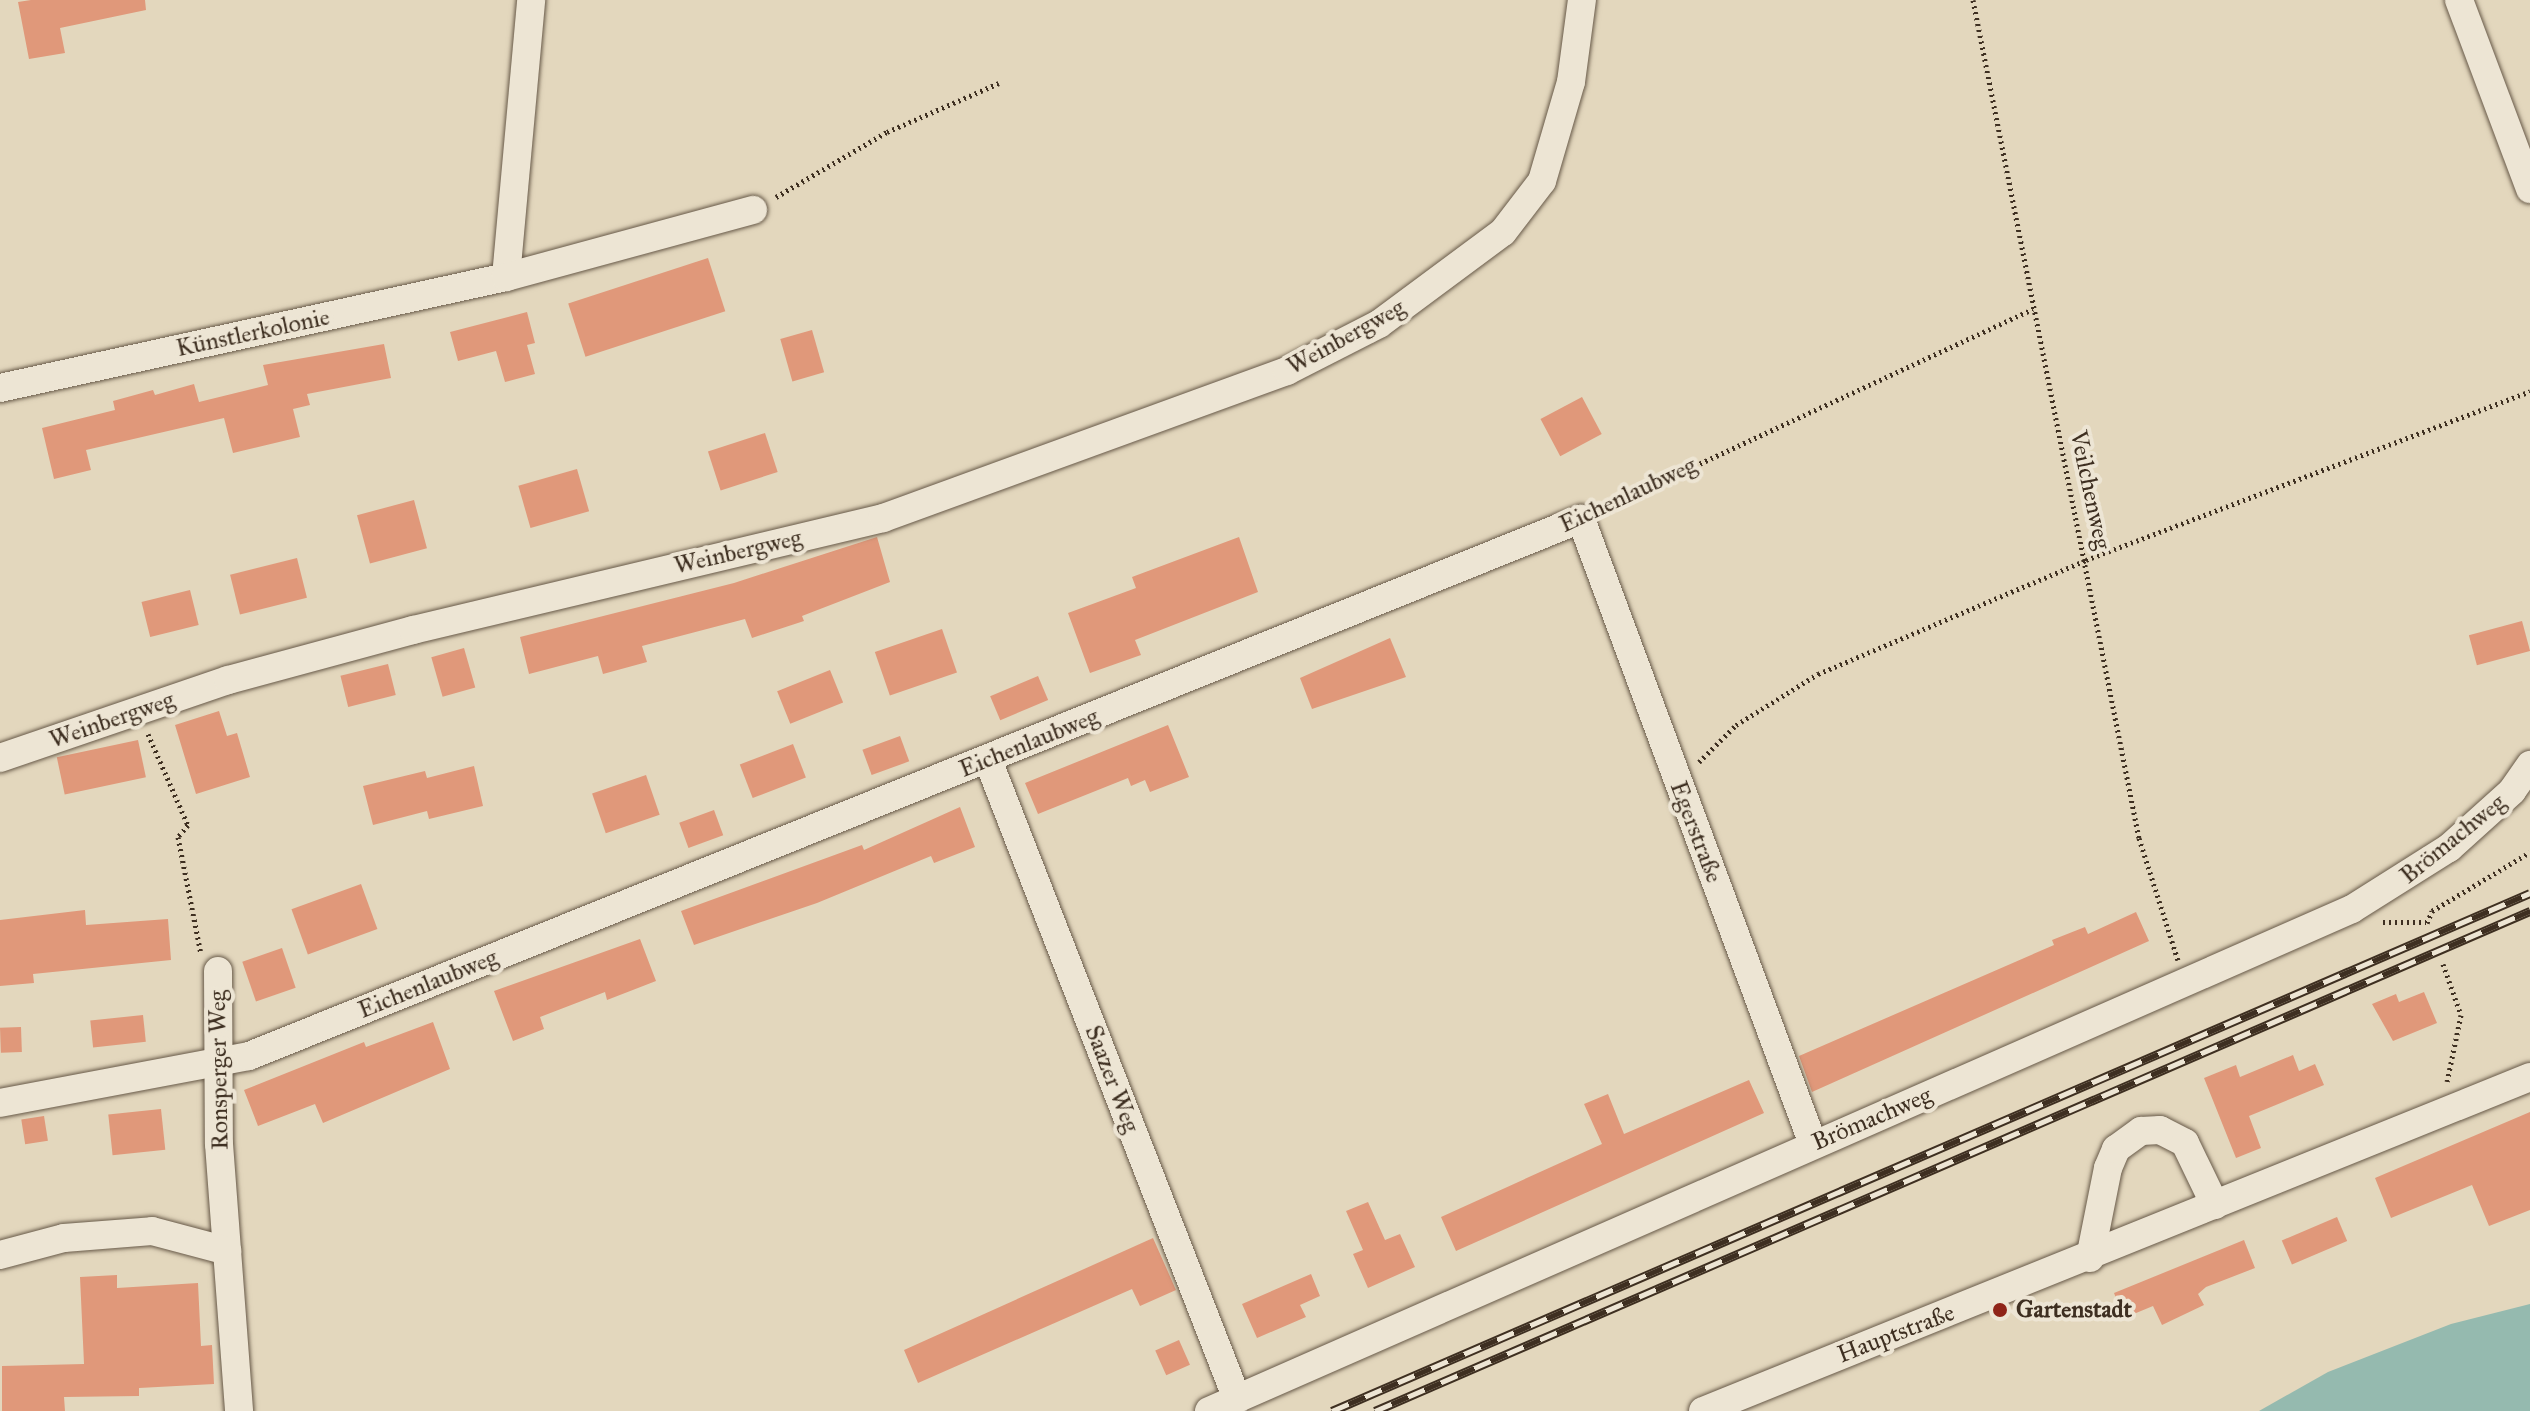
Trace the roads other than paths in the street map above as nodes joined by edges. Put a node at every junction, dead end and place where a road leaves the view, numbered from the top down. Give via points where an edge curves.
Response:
1 (531, 0) edge
2 (1582, 0) edge
3 (2459, 0) edge
4 (2530, 189) edge
5 (753, 210) road end
6 (506, 277) junction
7 (0, 388) edge
8 (1581, 519) joint
9 (0, 758) edge
10 (988, 760) junction
11 (2530, 765) edge
12 (2521, 795) edge
13 (218, 971) road end
14 (220, 1062) junction
15 (2530, 1077) edge
16 (0, 1103) edge
17 (1813, 1144) junction
18 (2215, 1205) junction
19 (227, 1251) junction
20 (0, 1255) edge
21 (2090, 1258) junction
22 (1237, 1399) junction
23 (239, 1411) edge
24 (1209, 1411) edge
25 (1703, 1411) edge

1 - 6 street
2 - 9 street, Weinbergweg via 1571,82 1542,181 1503,232 1379,324 1287,371 883,518 413,630 228,680
3 - 4 street
5 - 6 street, Künstlerkolonie
6 - 7 street, Künstlerkolonie
8 - 10 street, Eichenlaubweg
8 - 17 street, Egerstraße
10 - 14 street, Eichenlaubweg via 249,1056
10 - 22 street, Saazer Weg
11 - 12 street, Brömachweg
12 - 17 street, Brömachweg via 2403,881 2185,983
13 - 14 street, Ronsperger Weg
14 - 16 street, Eichenlaubweg
14 - 19 street, Ronsperger Weg
15 - 18 street
17 - 22 street, Brömachweg
18 - 21 street
18 - 21 street via 2185,1143 2160,1130 2141,1131 2116,1149 2108,1168
19 - 20 street via 152,1231 64,1238
19 - 23 street, Ronsperger Weg
21 - 25 street, Hauptstraße
22 - 24 street, Brömachweg

